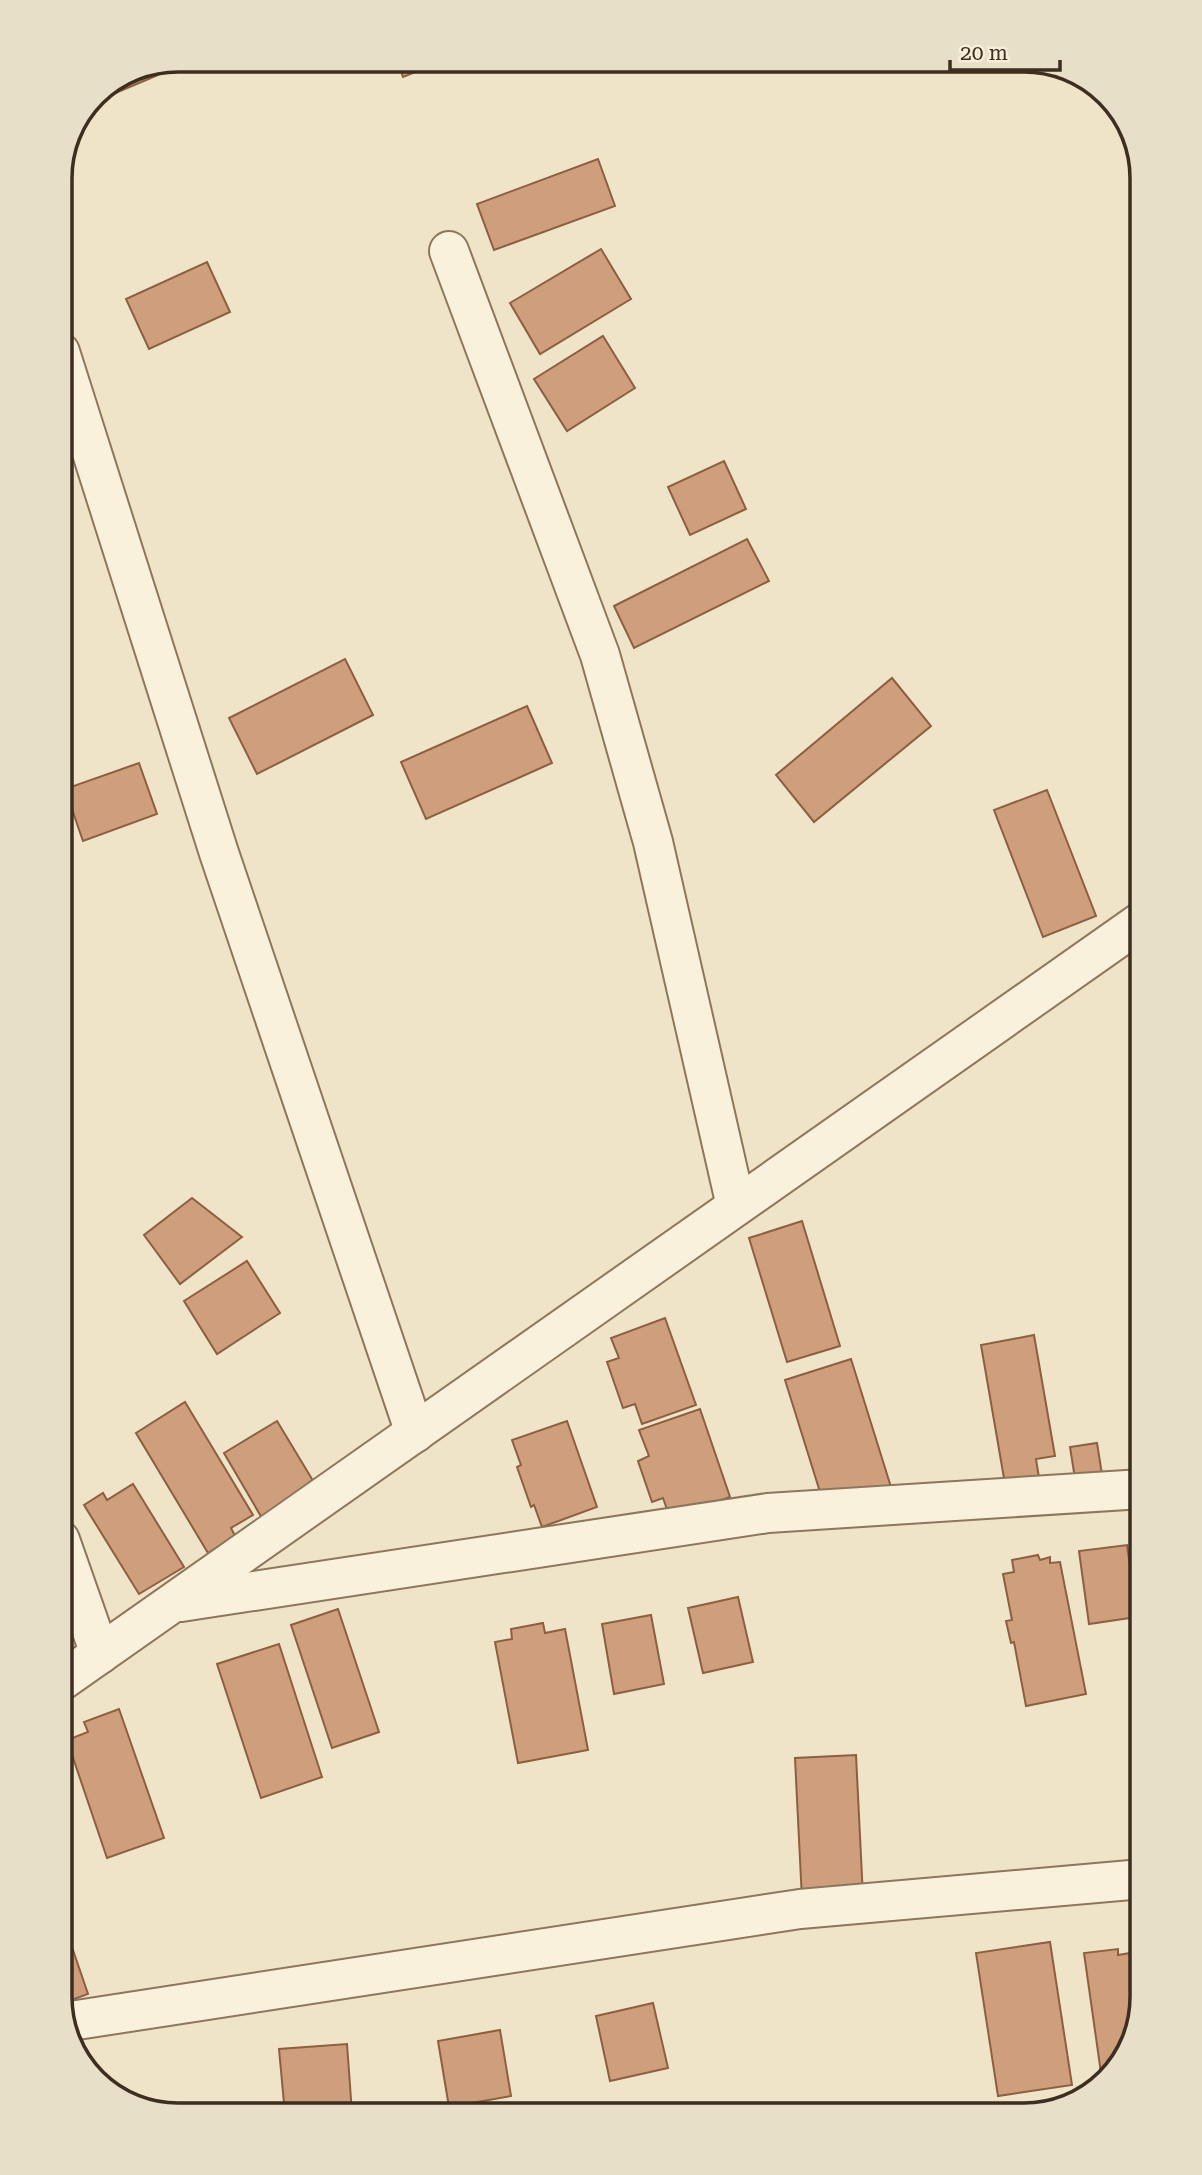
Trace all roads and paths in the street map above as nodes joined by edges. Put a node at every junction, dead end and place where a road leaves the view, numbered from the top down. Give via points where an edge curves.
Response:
1 (449, 251) dead end
2 (72, 390) edge
3 (1130, 930) edge
4 (736, 1206) junction
5 (415, 1433) junction
6 (1130, 1490) edge
7 (72, 1574) edge
8 (172, 1604) junction
9 (100, 1654) junction
10 (72, 1674) edge
11 (1130, 1880) edge
12 (75, 2021) edge

1 - 4 street via 600,655 653,842
2 - 5 street via 219,853
3 - 4 street
4 - 5 street
5 - 8 street
6 - 8 street via 768,1513
7 - 9 street
8 - 9 street
9 - 10 street
11 - 12 street via 800,1909

